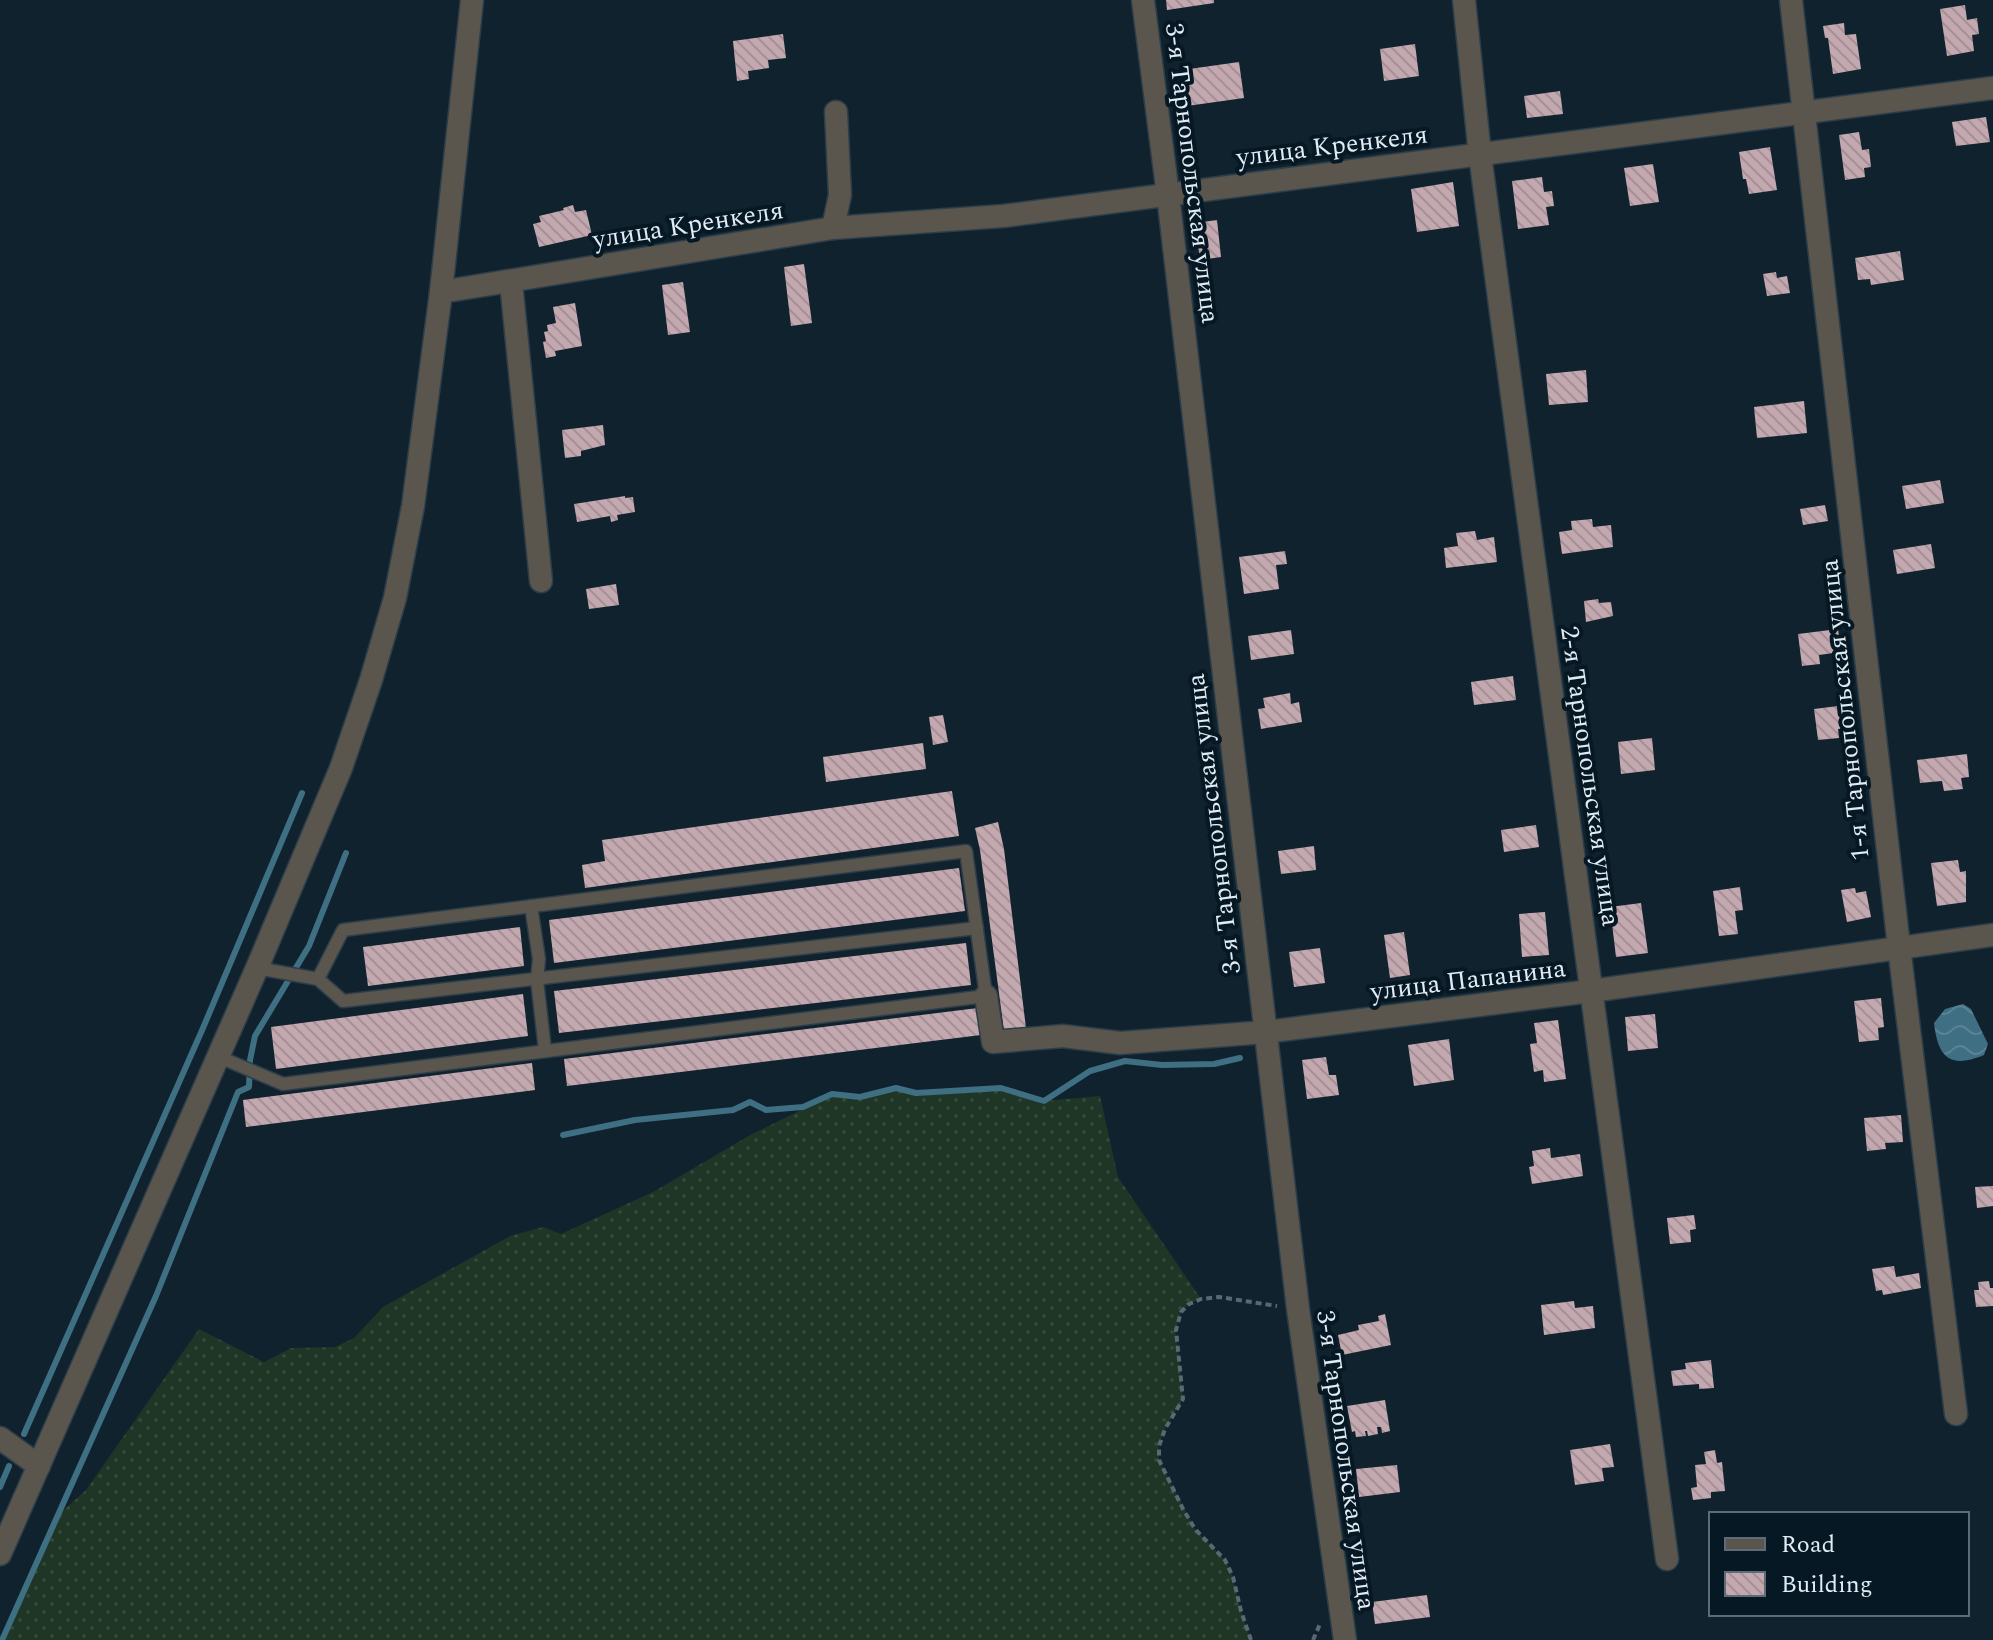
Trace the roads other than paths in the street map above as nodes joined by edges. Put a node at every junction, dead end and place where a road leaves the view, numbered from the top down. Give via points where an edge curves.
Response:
1 (472, 0) edge
2 (1143, 0) edge
3 (1464, 0) edge
4 (1791, 0) edge
5 (1993, 88) edge
6 (1805, 111) junction
7 (836, 112) dead end
8 (1480, 155) junction
9 (1168, 195) junction
10 (833, 228) junction
11 (511, 282) junction
12 (441, 292) junction
13 (541, 581) dead end
14 (531, 906) junction
15 (977, 928) junction
16 (1993, 935) edge
17 (1899, 947) junction
18 (257, 968) junction
19 (318, 979) junction
20 (537, 980) junction
21 (1591, 991) junction
22 (986, 996) junction
23 (1266, 1032) junction
24 (545, 1050) junction
25 (217, 1056) junction
26 (1956, 1414) dead end
27 (0, 1438) edge
28 (39, 1466) junction
29 (0, 1554) edge
30 (1667, 1559) dead end
31 (1345, 1640) edge

1 - 12 street
2 - 9 street, 3-я Тарнопольская улица
3 - 8 street, 2-я Тарнопольская улица
4 - 6 street, 1-я Тарнопольская улица
5 - 6 street, улица Кренкеля
6 - 8 street, улица Кренкеля
6 - 17 street, 1-я Тарнопольская улица
7 - 10 street via 840,195
8 - 9 street, улица Кренкеля
8 - 21 street, 2-я Тарнопольская улица
9 - 10 street, улица Кренкеля via 1003,216
9 - 23 street, 3-я Тарнопольская улица
10 - 11 street, улица Кренкеля
11 - 12 street, улица Кренкеля
11 - 13 street
12 - 18 street via 413,506 395,598 341,768
14 - 15 lane via 966,851
14 - 19 lane via 343,930
14 - 20 lane
15 - 20 lane
15 - 22 lane
16 - 17 street, улица Папанина
17 - 21 street, улица Папанина
17 - 26 street, 1-я Тарнопольская улица
18 - 19 lane
18 - 25 street
19 - 20 lane via 343,1001
20 - 24 lane
21 - 23 street, улица Папанина
21 - 30 street, 2-я Тарнопольская улица
22 - 23 street, улица Папанина via 993,1042 1063,1036 1120,1043
22 - 24 lane
23 - 31 street, 3-я Тарнопольская улица
24 - 25 lane via 283,1084
25 - 28 street
27 - 28 street
28 - 29 street

